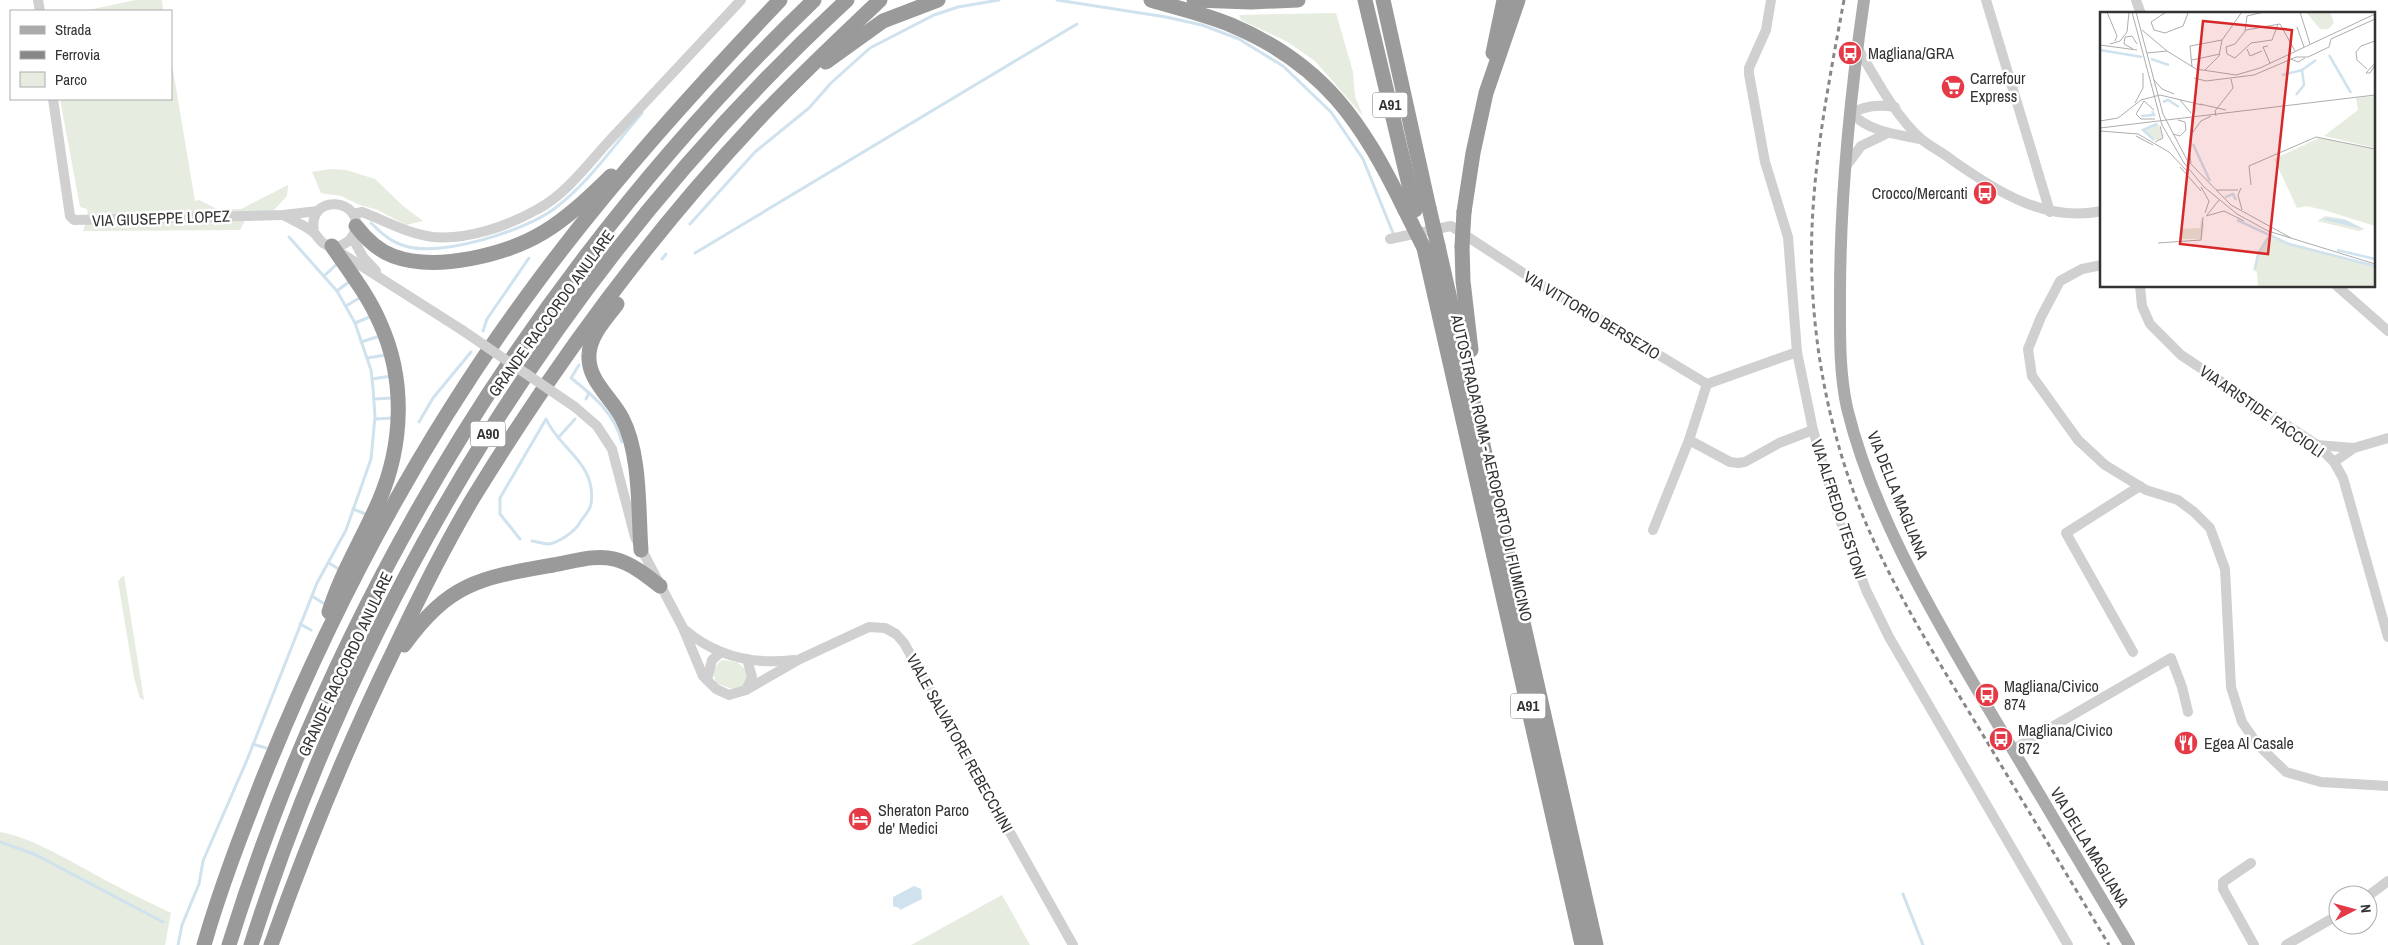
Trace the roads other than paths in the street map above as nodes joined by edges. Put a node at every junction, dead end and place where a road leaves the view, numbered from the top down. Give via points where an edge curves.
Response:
1 (741, 0) edge
2 (774, 0) edge
3 (780, 0) edge
4 (814, 0) edge
5 (847, 0) edge
6 (880, 0) edge
7 (938, 0) edge
8 (1151, 0) edge
9 (1194, 0) edge
10 (1298, 0) edge
11 (1365, 0) edge
12 (1383, 0) edge
13 (1504, 0) edge
14 (1518, 0) edge
15 (1771, 0) edge
16 (1864, 0) edge
17 (1986, 0) edge
18 (753, 29) junction
19 (1857, 47) junction
20 (1491, 75) junction
21 (53, 100) edge
22 (1871, 106) junction
23 (1894, 107) junction
24 (1851, 113) junction
25 (753, 125) junction
26 (1869, 127) junction
27 (1888, 133) junction
28 (1920, 139) junction
29 (644, 147) junction
30 (1847, 165) junction
31 (1416, 209) junction
32 (318, 211) junction
33 (2100, 211) edge
34 (2050, 212) junction
35 (283, 215) junction
36 (669, 221) junction
37 (353, 226) junction
38 (314, 233) junction
39 (1390, 239) dead end
40 (332, 246) junction
41 (1431, 247) junction
42 (2100, 266) edge
43 (381, 277) junction
44 (2140, 288) edge
45 (2339, 288) edge
46 (2388, 331) edge
47 (1797, 352) junction
48 (1707, 384) junction
49 (1813, 430) junction
50 (2388, 438) edge
51 (1689, 440) junction
52 (2317, 446) junction
53 (2354, 448) junction
54 (1485, 458) junction
55 (2334, 462) junction
56 (2140, 486) junction
57 (1653, 530) dead end
58 (641, 550) junction
59 (660, 586) junction
60 (683, 628) junction
61 (2388, 637) edge
62 (721, 652) junction
63 (2132, 652) dead end
64 (315, 659) junction
65 (747, 659) junction
66 (800, 659) junction
67 (707, 680) junction
68 (746, 690) junction
69 (2188, 712) dead end
70 (362, 715) junction
71 (2012, 750) junction
72 (2388, 786) edge
73 (2251, 863) dead end
74 (2328, 922) edge
75 (204, 945) edge
76 (228, 945) edge
77 (251, 945) edge
78 (272, 945) edge
79 (1072, 945) edge
80 (1582, 945) edge
81 (1596, 945) edge
82 (2068, 945) edge
83 (2130, 945) edge
84 (2254, 945) edge
85 (2286, 945) edge

1 - 37 street via 555,197 539,209 492,229 461,236 434,237 406,231 362,212
2 - 18 highway
3 - 18 highway, GRANDE RACCORDO ANULARE
4 - 76 highway, GRANDE RACCORDO ANULARE / A90 via 716,100 634,194 553,298 482,401 422,501 355,626 293,764
5 - 77 highway, GRANDE RACCORDO ANULARE / A90 via 772,72 651,208 603,267 541,353 477,450 404,579 351,687 299,810
6 - 25 highway
7 - 25 highway via 883,21 819,67
8 - 31 highway via 1230,24 1282,51 1301,65 1331,92 1358,124
9 - 10 highway
11 - 31 highway, AUTOSTRADA ROMA - AEROPORTO DI FIUMICINO / A91
12 - 31 highway, AUTOSTRADA ROMA - AEROPORTO DI FIUMICINO / A91
13 - 20 highway
14 - 20 highway
15 - 47 street, VIA ALFREDO TESTONI via 1766,30 1749,74 1765,162 1788,237
16 - 19 main road, VIA DELLA MAGLIANA
17 - 34 street
18 - 29 highway, GRANDE RACCORDO ANULARE
19 - 23 street
19 - 24 main road, VIA DELLA MAGLIANA
20 - 54 highway, bridge via 1474,144 1462,246 1466,316
21 - 35 street, VIA GIUSEPPE LOPEZ via 70,216 74,220
22 - 23 street
22 - 24 street
22 - 26 street
23 - 28 street
24 - 26 street
24 - 30 main road, VIA DELLA MAGLIANA
25 - 36 highway
26 - 27 street
27 - 28 street
27 - 30 street via 1861,146
28 - 34 street via 1979,178 2030,206
29 - 37 highway via 566,217 529,240 497,251 453,260 411,260 393,256 370,242
29 - 64 highway, GRANDE RACCORDO ANULARE via 538,280 465,384 378,532
30 - 71 main road, VIA DELLA MAGLIANA via 1841,240 1841,362 1848,408 1859,447 1897,545
31 - 41 highway, AUTOSTRADA ROMA - AEROPORTO DI FIUMICINO / A91, bridge
31 - 41 highway, bridge
32 - 35 street, VIA GIUSEPPE LOPEZ
32 - 37 street via 330,204 348,208
32 - 38 street via 314,219
33 - 34 street
35 - 38 street
36 - 58 highway via 634,280 597,332 589,354 594,377 619,412 630,439 635,462
36 - 70 highway via 590,323 473,500 410,616
37 - 40 street via 342,245
37 - 43 street, VIALE SALVATORE REBECCHINI via 364,257
38 - 40 street via 324,244
39 - 48 street, VIA VITTORIO BERSEZIO via 1451,226
40 - 43 street, VIALE SALVATORE REBECCHINI
40 - 64 highway via 372,307 385,334 396,386 398,429 388,477 336,588
41 - 54 highway, AUTOSTRADA ROMA - AEROPORTO DI FIUMICINO / A91
41 - 80 highway, AUTOSTRADA ROMA - AEROPORTO DI FIUMICINO / A91
42 - 56 street via 2082,269 2060,281 2028,349 2032,376 2078,440 2105,465
43 - 58 street, VIALE SALVATORE REBECCHINI, bridge via 575,407 597,426 612,449
44 - 52 street, VIA ARISTIDE FACCIOLI via 2142,306 2150,324 2181,355
45 - 46 street
47 - 48 street
47 - 49 street, VIA ALFREDO TESTONI
48 - 51 street
49 - 51 street via 1779,442 1738,463
49 - 82 street, VIA ALFREDO TESTONI via 1836,509 1866,590 1889,637
50 - 53 street
51 - 57 street
52 - 53 street
52 - 55 street, VIA ARISTIDE FACCIOLI
53 - 55 street
54 - 81 highway, AUTOSTRADA ROMA - AEROPORTO DI FIUMICINO / A91
55 - 61 street, VIA ARISTIDE FACCIOLI via 2343,478
56 - 63 street via 2066,533
56 - 72 street via 2178,500 2210,528 2226,569 2230,687 2242,722 2258,745 2286,772 2321,782
58 - 59 street, VIALE SALVATORE REBECCHINI
59 - 60 street, VIALE SALVATORE REBECCHINI
59 - 70 highway via 622,561 603,558 497,575 475,582 444,600 418,626
60 - 62 street, VIALE SALVATORE REBECCHINI via 707,647
60 - 67 street, VIALE SALVATORE REBECCHINI
62 - 65 street, VIALE SALVATORE REBECCHINI
62 - 67 street via 712,660
64 - 75 highway, GRANDE RACCORDO ANULARE via 251,810
65 - 66 street, VIALE SALVATORE REBECCHINI via 766,662
65 - 68 street via 752,677
66 - 68 street, VIALE SALVATORE REBECCHINI
66 - 79 street, VIALE SALVATORE REBECCHINI via 866,628 878,626 896,634 904,643
67 - 68 street, VIALE SALVATORE REBECCHINI via 723,694
69 - 71 street via 2171,658
70 - 78 highway via 299,868
71 - 83 main road, VIA DELLA MAGLIANA
73 - 84 street via 2223,882 2223,889
74 - 85 street

